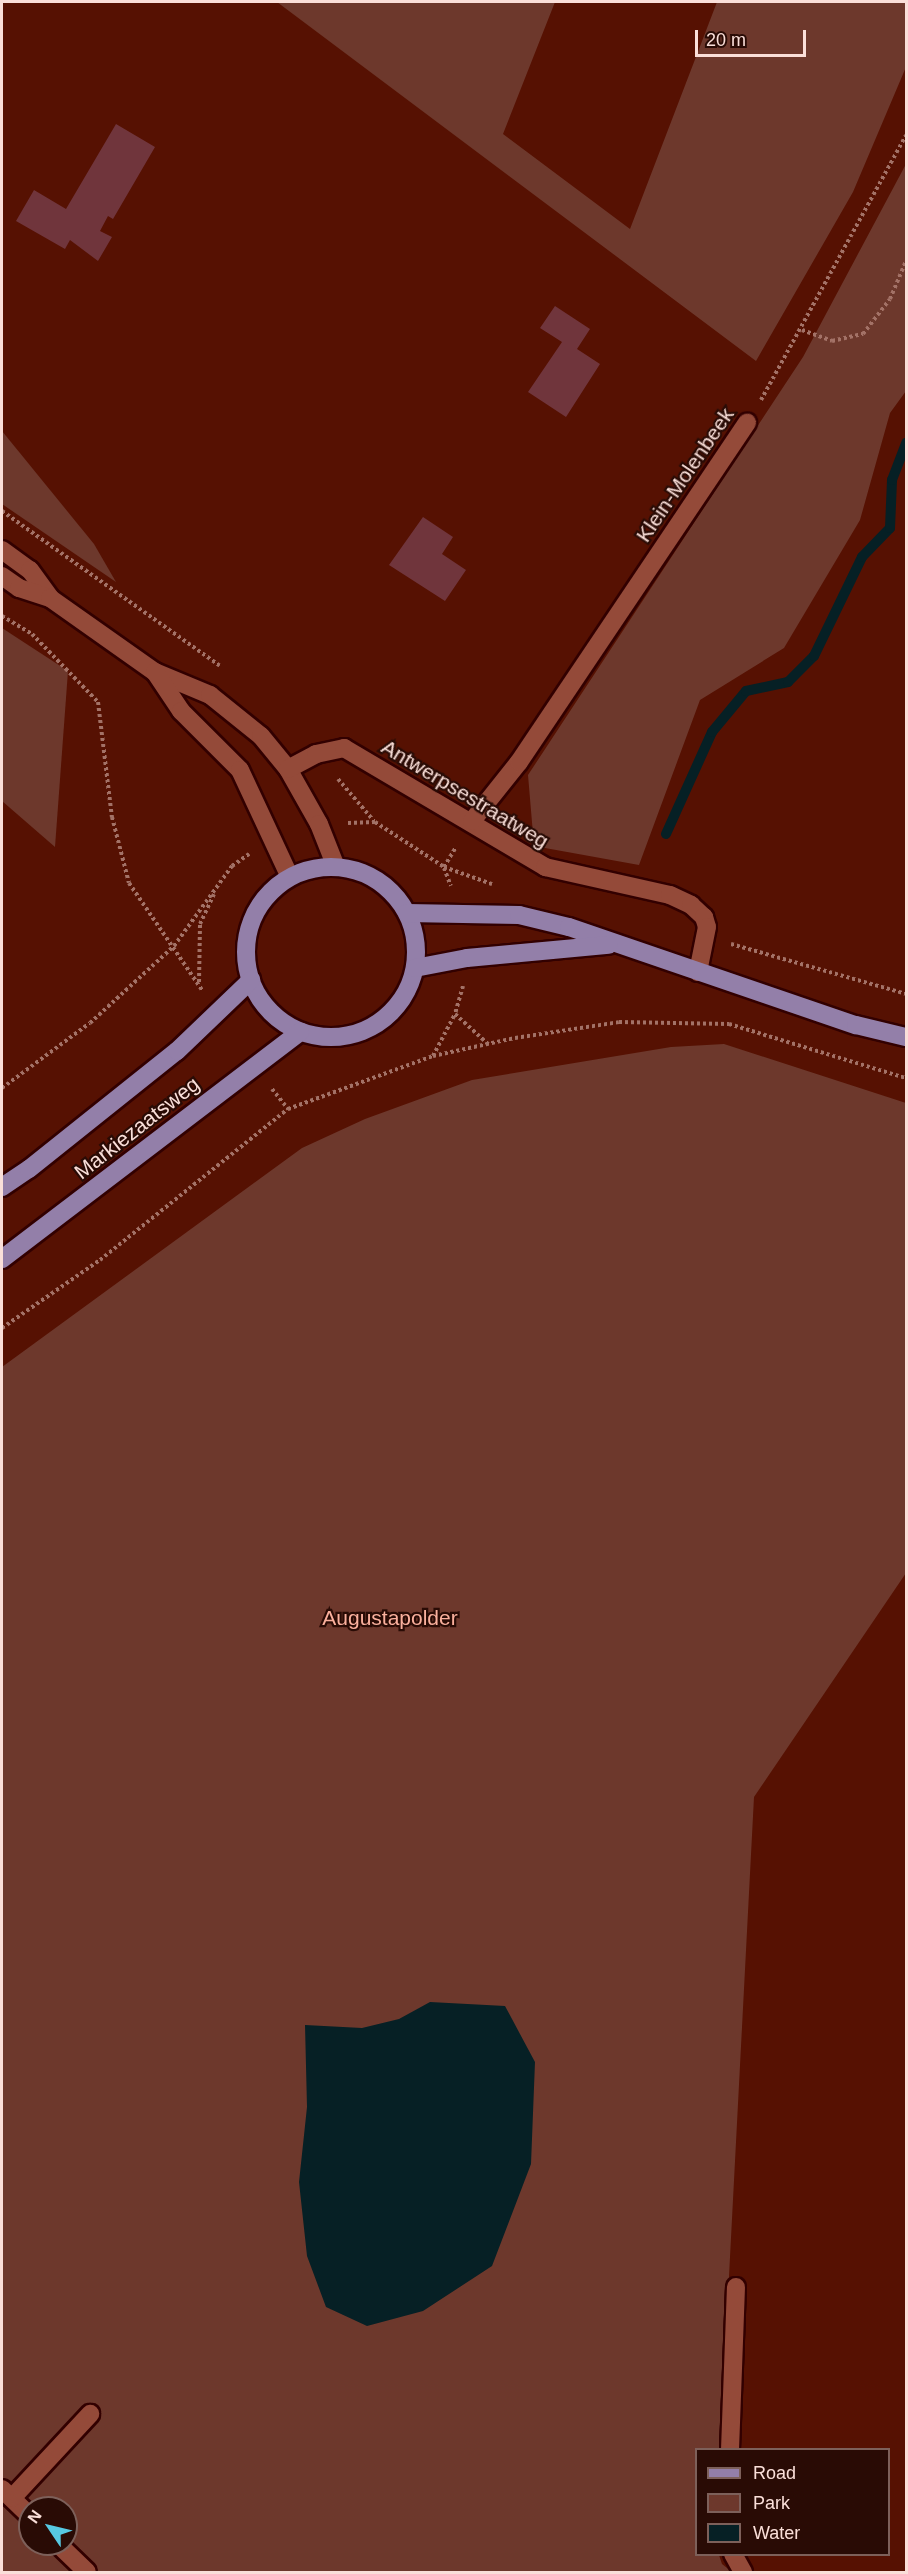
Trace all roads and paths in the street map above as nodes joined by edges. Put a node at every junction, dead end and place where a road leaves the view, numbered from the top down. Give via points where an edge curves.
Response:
1 (906, 135) edge
2 (906, 261) edge
3 (802, 330) junction
4 (747, 423) joint
5 (2, 550) edge
6 (2, 576) edge
7 (50, 598) junction
8 (2, 616) edge
9 (155, 672) junction
10 (288, 769) junction
11 (472, 821) junction
12 (336, 867) junction
13 (290, 877) junction
14 (219, 885) dead end
15 (407, 913) junction
16 (616, 945) junction
17 (415, 968) junction
18 (698, 972) junction
19 (251, 980) junction
20 (199, 983) dead end
21 (455, 1014) dead end
22 (300, 1032) junction
23 (906, 1037) edge
24 (488, 1044) dead end
25 (433, 1056) dead end
26 (906, 1078) edge
27 (2, 1088) edge
28 (288, 1109) dead end
29 (2, 1187) edge
30 (2, 1259) edge
31 (2, 1329) edge
32 (736, 2287) dead end
33 (90, 2414) dead end
34 (730, 2448) edge
35 (7, 2493) edge
36 (18, 2504) edge
37 (70, 2556) edge
38 (734, 2556) edge
39 (87, 2572) edge
40 (743, 2572) edge

1 - 3 path, Klein-Molenbeek
2 - 3 path via 890,299 863,334 832,341
3 - 4 path, Klein-Molenbeek
4 - 11 street, Klein-Molenbeek via 519,762
5 - 7 street via 30,570
6 - 7 street via 19,588
7 - 9 street
8 - 27 path via 32,634 99,702 112,817 129,883 174,946 90,1023
9 - 10 street via 210,694 261,736
9 - 13 street via 181,711 240,770
10 - 11 street, Antwerpsestraatweg via 316,754 344,748
10 - 12 street via 319,824
11 - 18 street, Antwerpsestraatweg via 545,867 670,895 691,905 704,917 707,927
12 - 13 main road
12 - 15 main road via 378,881 395,895
13 - 19 main road via 267,896 252,922 246,951
14 - 20 path via 200,924
15 - 16 main road via 519,915
15 - 17 main road via 416,939
16 - 17 main road via 467,958
16 - 18 main road
17 - 22 main road via 404,995 385,1018 368,1028 330,1038
18 - 23 main road via 856,1025
19 - 22 main road via 262,1002
19 - 29 main road, Markiezaatsweg via 177,1052
21 - 25 path
22 - 30 main road, Markiezaatsweg
24 - 26 path via 619,1022 729,1024
28 - 31 path via 99,1260
32 - 34 street
33 - 35 street
35 - 36 street
37 - 39 street
38 - 40 street

